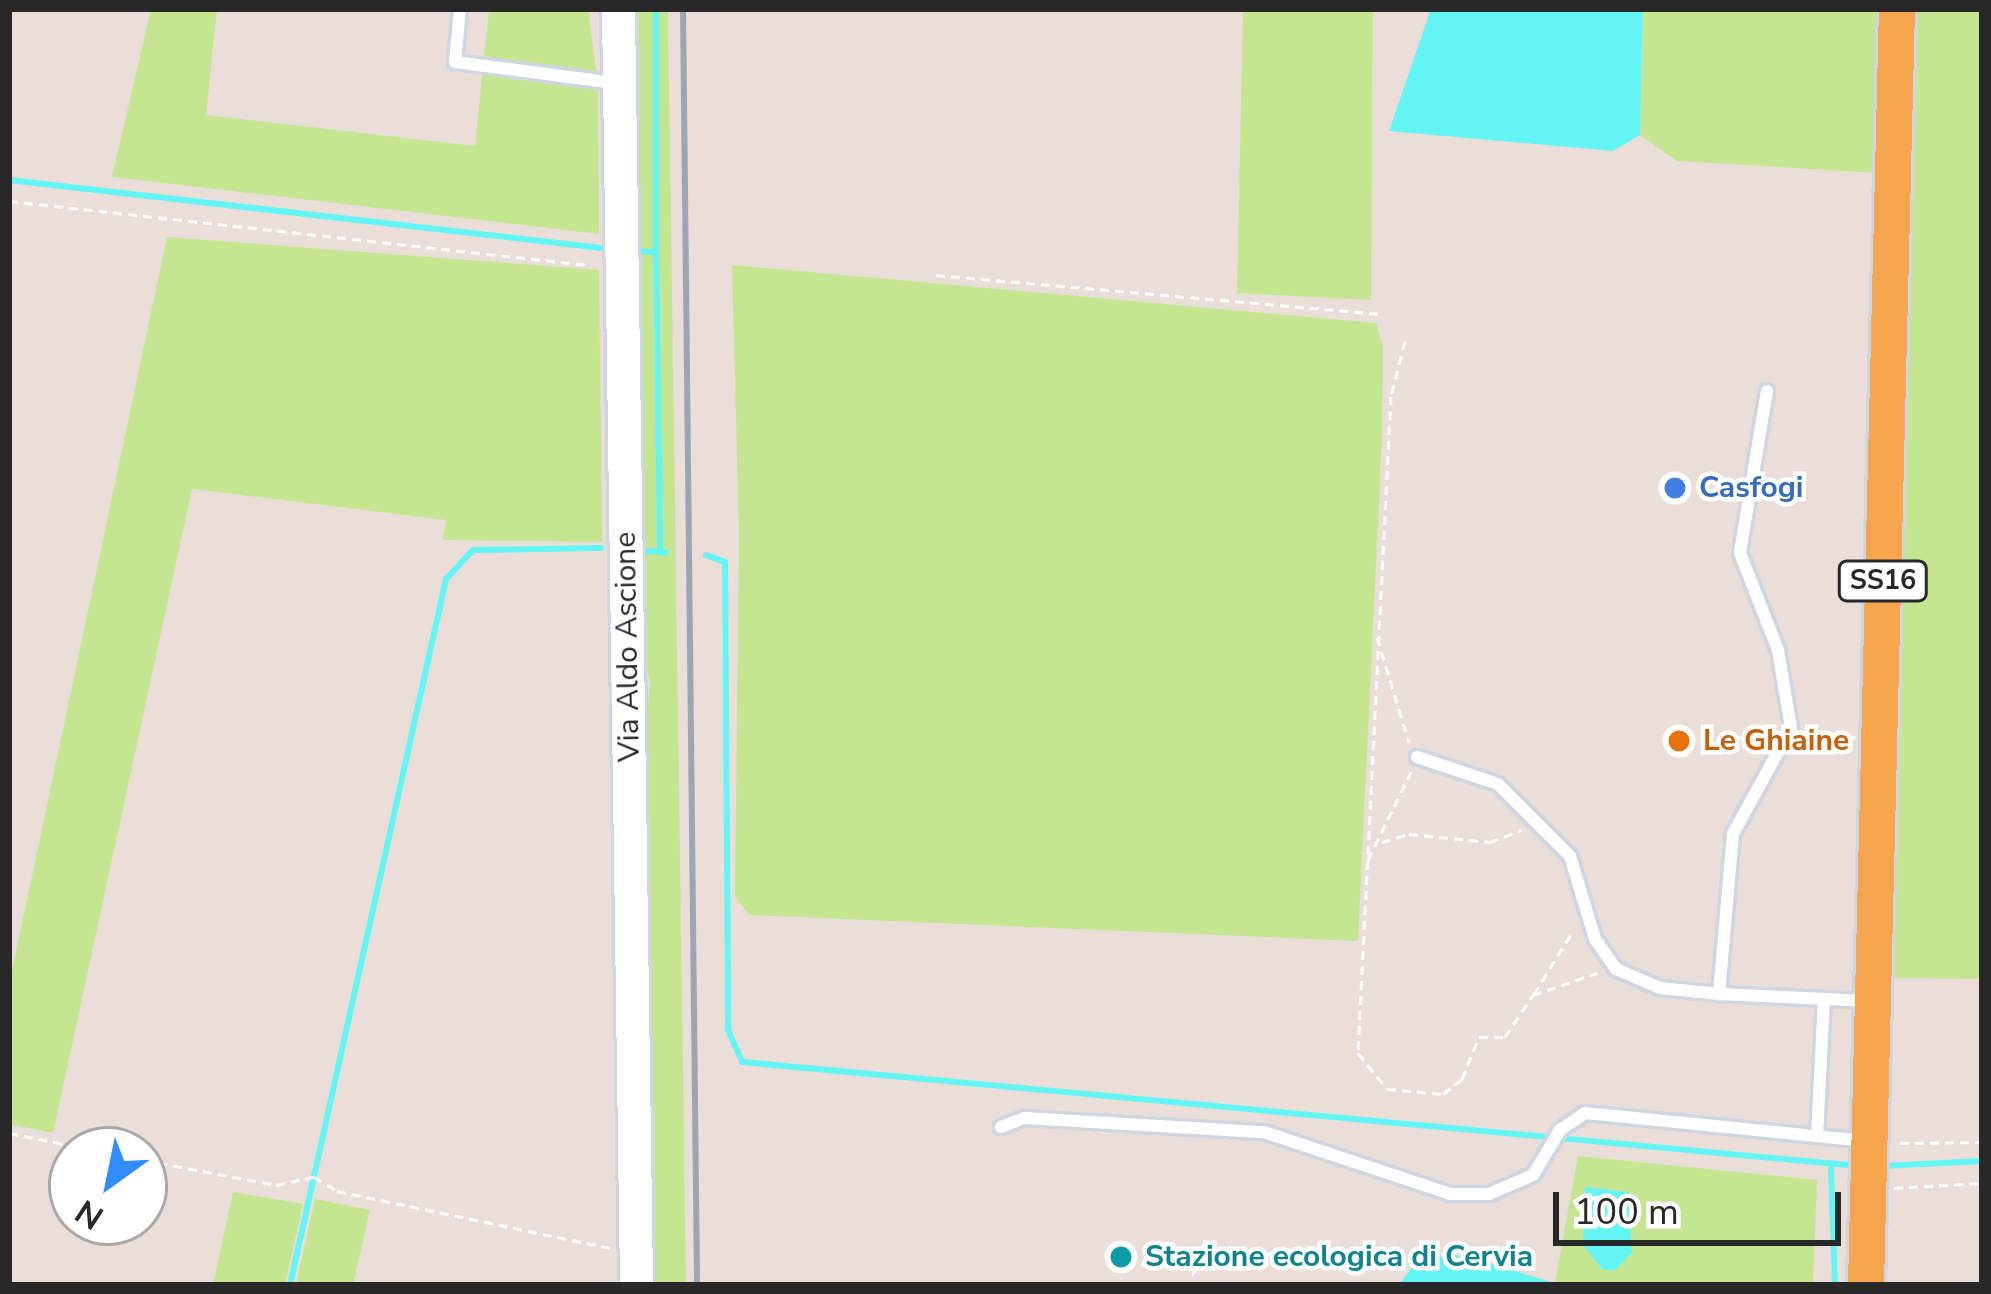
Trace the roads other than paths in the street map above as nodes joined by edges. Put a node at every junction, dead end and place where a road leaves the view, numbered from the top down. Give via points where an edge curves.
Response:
1 (460, 9) edge
2 (618, 9) edge
3 (1897, 9) edge
4 (621, 83) junction
5 (1767, 391) dead end
6 (1417, 757) road end
7 (1719, 994) junction
8 (1824, 999) junction
9 (1870, 1001) junction
10 (1000, 1127) dead end
11 (1817, 1136) junction
12 (1868, 1165) junction
13 (636, 1285) edge
14 (1866, 1285) edge

1 - 4 lane via 454,62
2 - 4 street, Via Aldo Ascione
3 - 9 main road, SS16
4 - 13 street, Via Aldo Ascione
5 - 7 lane via 1740,553 1778,650 1791,728 1733,834
6 - 7 lane via 1498,784 1570,856 1594,939 1616,969 1660,988
7 - 8 lane
8 - 9 lane
8 - 11 lane
9 - 12 main road, SS16
10 - 11 lane via 1024,1118 1264,1132 1450,1194 1504,1188 1533,1175 1560,1130 1585,1113
11 - 12 lane
12 - 14 main road, SS16

